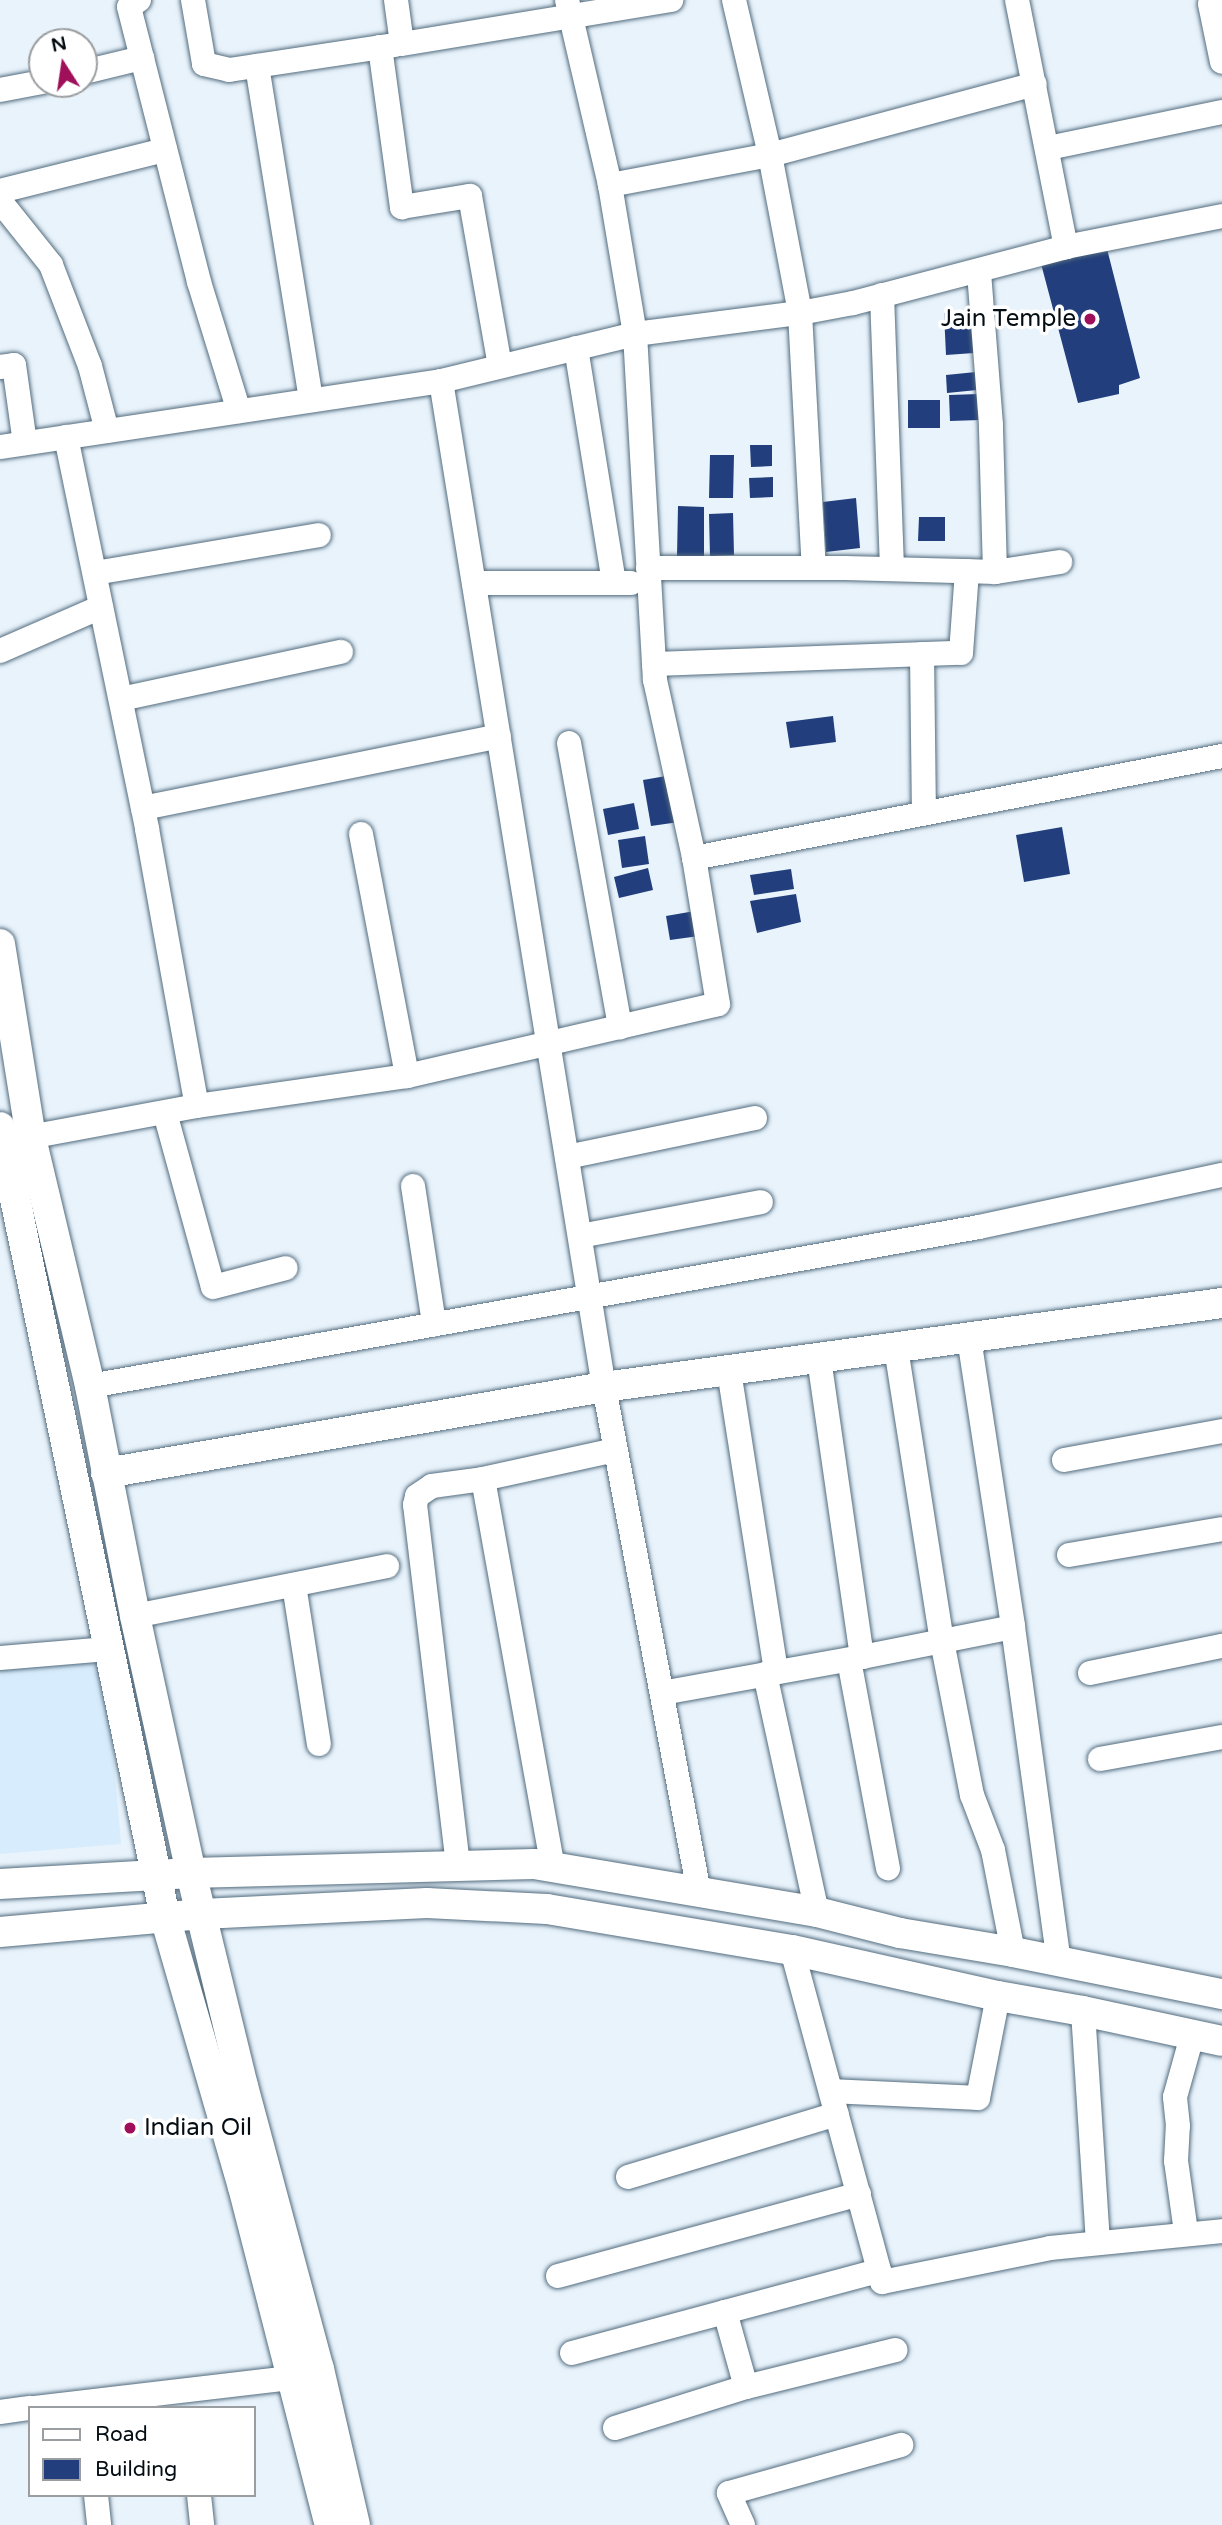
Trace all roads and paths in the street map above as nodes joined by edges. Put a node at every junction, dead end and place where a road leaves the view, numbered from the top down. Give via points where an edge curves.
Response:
1 (139, 0) edge
2 (193, 0) edge
3 (396, 0) edge
4 (671, 0) edge
5 (734, 0) edge
6 (1017, 0) edge
7 (1222, 1) edge
8 (568, 9) edge
9 (391, 45) junction
10 (142, 58) junction
11 (1222, 62) edge
12 (257, 66) junction
13 (98, 69) edge
14 (1035, 84) junction
15 (28, 85) edge
16 (0, 90) edge
17 (1222, 111) edge
18 (1048, 148) junction
19 (165, 150) junction
20 (770, 155) junction
21 (610, 185) junction
22 (0, 191) edge
23 (0, 201) edge
24 (1222, 216) edge
25 (1066, 247) junction
26 (979, 271) junction
27 (882, 295) junction
28 (800, 313) junction
29 (635, 334) junction
30 (576, 348) junction
31 (500, 366) junction
32 (0, 367) edge
33 (441, 381) junction
34 (311, 400) junction
35 (239, 411) junction
36 (107, 430) junction
37 (66, 437) junction
38 (25, 443) junction
39 (0, 447) edge
40 (319, 535) dead end
41 (1060, 562) dead end
42 (814, 568) junction
43 (892, 569) junction
44 (967, 571) junction
45 (995, 572) junction
46 (95, 573) junction
47 (649, 575) junction
48 (474, 583) junction
49 (614, 583) junction
50 (101, 607) junction
51 (0, 651) edge
52 (341, 652) dead end
53 (922, 654) junction
54 (654, 664) junction
55 (121, 699) junction
56 (499, 736) junction
57 (569, 743) dead end
58 (1222, 756) edge
59 (143, 808) junction
60 (924, 813) junction
61 (361, 834) dead end
62 (694, 858) junction
63 (0, 944) edge
64 (620, 1027) junction
65 (549, 1044) junction
66 (407, 1076) junction
67 (197, 1106) junction
68 (164, 1113) junction
69 (755, 1118) dead end
70 (11, 1135) edge
71 (567, 1157) junction
72 (1222, 1175) edge
73 (412, 1186) dead end
74 (761, 1202) dead end
75 (580, 1236) junction
76 (286, 1268) dead end
77 (589, 1296) junction
78 (1221, 1309) edge
79 (434, 1324) junction
80 (969, 1338) junction
81 (896, 1348) junction
82 (819, 1358) junction
83 (729, 1371) junction
84 (90, 1386) junction
85 (604, 1387) junction
86 (1222, 1432) edge
87 (615, 1450) junction
88 (1064, 1460) dead end
89 (106, 1473) junction
90 (483, 1479) junction
91 (1222, 1529) edge
92 (1069, 1555) dead end
93 (387, 1566) dead end
94 (293, 1585) junction
95 (135, 1616) junction
96 (1013, 1627) junction
97 (942, 1641) junction
98 (1222, 1646) edge
99 (108, 1648) junction
100 (0, 1658) edge
101 (855, 1658) junction
102 (771, 1673) junction
103 (1090, 1673) dead end
104 (662, 1693) junction
105 (1222, 1737) edge
106 (319, 1744) dead end
107 (1100, 1759) dead end
108 (458, 1865) junction
109 (553, 1867) junction
110 (888, 1868) dead end
111 (191, 1873) junction
112 (156, 1875) junction
113 (0, 1884) edge
114 (699, 1892) junction
115 (817, 1912) junction
116 (202, 1914) junction
117 (165, 1917) junction
118 (0, 1932) edge
119 (792, 1950) junction
120 (1013, 1952) junction
121 (1059, 1962) junction
122 (1222, 1994) edge
123 (998, 1996) junction
124 (1083, 2011) junction
125 (1192, 2036) junction
126 (1222, 2042) edge
127 (834, 2103) junction
128 (628, 2177) dead end
129 (859, 2194) junction
130 (1222, 2231) edge
131 (1186, 2232) junction
132 (1098, 2243) junction
133 (879, 2271) junction
134 (558, 2276) dead end
135 (724, 2312) junction
136 (895, 2350) dead end
137 (572, 2353) dead end
138 (305, 2374) junction
139 (746, 2387) junction
140 (189, 2399) edge
141 (88, 2405) edge
142 (70, 2406) edge
143 (28, 2408) edge
144 (0, 2412) edge
145 (615, 2428) dead end
146 (901, 2445) dead end
147 (96, 2497) edge
148 (199, 2497) edge
149 (99, 2525) edge
150 (202, 2525) edge
151 (330, 2525) edge
152 (355, 2525) edge
153 (743, 2525) edge

1 - 10 street via 129,7
2 - 12 street via 204,64 229,70
3 - 9 street
4 - 8 street
5 - 20 street
6 - 14 street
7 - 11 street via 1210,4
8 - 9 street
8 - 21 street
9 - 12 street
9 - 31 street via 402,207 470,196
10 - 13 street
10 - 19 street
12 - 34 street
14 - 18 street
14 - 20 street
15 - 16 street
17 - 18 street
18 - 25 street
19 - 22 street
19 - 35 street
20 - 21 street
20 - 28 street
21 - 29 street
23 - 36 street via 51,265 90,366
24 - 25 street
25 - 26 street
26 - 27 street
26 - 45 street via 991,425
27 - 28 street
27 - 43 street
28 - 29 street
28 - 42 street
29 - 30 street
29 - 47 street
30 - 31 street
30 - 49 street
31 - 33 street
32 - 38 street via 14,365
33 - 34 street
33 - 48 street
34 - 35 street
35 - 36 street
36 - 37 street
37 - 38 street
37 - 46 street
38 - 39 street
40 - 46 street
41 - 45 street
42 - 43 street
42 - 47 street
43 - 44 street
44 - 45 street
44 - 53 street via 961,653
46 - 50 street
47 - 49 street
47 - 54 street
48 - 49 street
48 - 56 street
50 - 51 street
50 - 55 street
52 - 55 street
53 - 54 street
53 - 60 street
54 - 62 street
55 - 59 street
56 - 59 street
56 - 65 street
57 - 64 street
58 - 60 street
59 - 67 street
60 - 62 street
61 - 66 street
62 - 64 street via 718,1004
63 - 70 street
64 - 65 street
65 - 66 street
65 - 71 street
66 - 67 street
67 - 68 street
68 - 70 street
68 - 76 street via 213,1287
69 - 71 street
70 - 84 street
70 - 99 street
71 - 75 street
72 - 77 street via 979,1227
73 - 79 street
74 - 75 street
75 - 77 street
77 - 79 street
77 - 85 street
78 - 80 street
79 - 84 street
80 - 81 street
80 - 96 street
81 - 82 street
81 - 97 street
82 - 83 street
82 - 101 street
83 - 85 street
83 - 102 street
84 - 89 street
85 - 87 street
85 - 89 street
86 - 88 street
87 - 90 street
87 - 104 street
89 - 95 street
90 - 108 street via 423,1489 415,1505
90 - 109 street
91 - 92 street
93 - 94 street
94 - 95 street
94 - 106 street
95 - 111 street
96 - 97 street
96 - 121 street
97 - 101 street
97 - 120 street via 972,1795 993,1850
98 - 103 street
99 - 100 street
99 - 112 street
101 - 102 street
101 - 110 street
102 - 104 street
102 - 115 street
104 - 114 street
105 - 107 street
108 - 109 street
108 - 111 street
109 - 114 street
111 - 112 street
111 - 116 street
112 - 113 street
112 - 117 street
114 - 115 street
115 - 120 street via 900,1933
116 - 117 street
116 - 119 street via 427,1903 547,1909
116 - 138 street
117 - 118 street
117 - 138 street via 243,2187
119 - 123 street
119 - 127 street
120 - 121 street
121 - 122 street
123 - 124 street
123 - 127 street via 978,2098
124 - 125 street
124 - 132 street
125 - 126 street
125 - 131 street via 1175,2097 1176,2161
127 - 128 street
127 - 129 street
129 - 133 street
129 - 134 street
130 - 131 street
131 - 132 street
132 - 133 street via 1050,2248 881,2283
133 - 135 street
135 - 137 street
135 - 139 street
136 - 139 street
138 - 140 street
138 - 151 street
138 - 152 street
139 - 145 street
140 - 141 street
141 - 142 street
143 - 144 street
146 - 153 street via 729,2493
147 - 149 street
148 - 150 street

